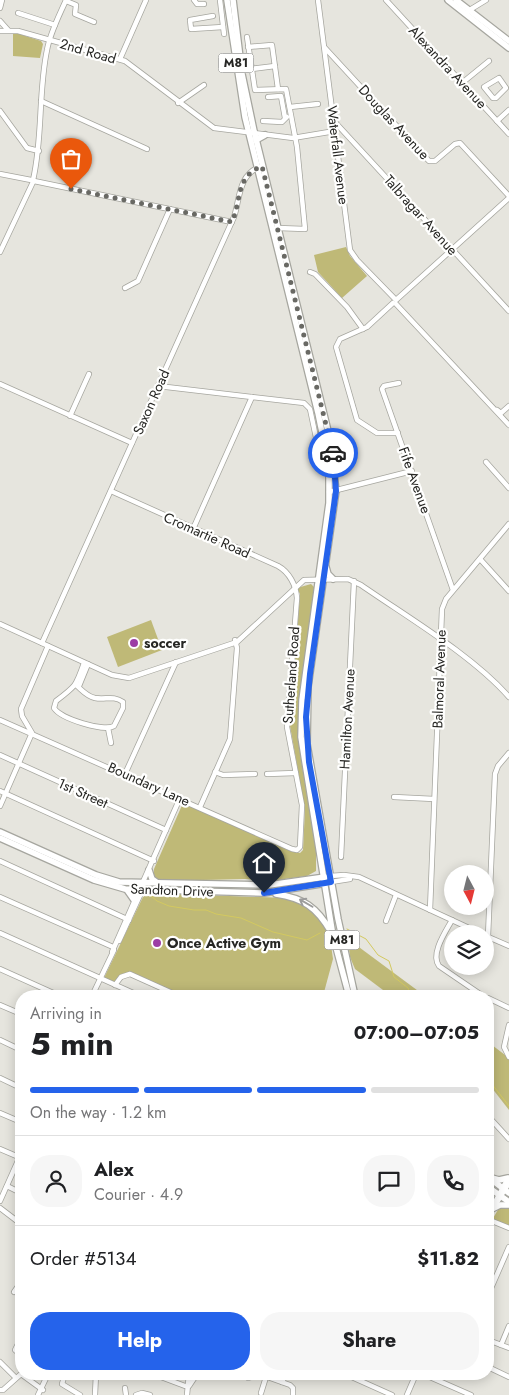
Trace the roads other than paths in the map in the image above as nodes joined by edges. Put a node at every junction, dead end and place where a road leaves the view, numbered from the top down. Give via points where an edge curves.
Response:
1 (2, 0) edge
2 (66, 0) edge
3 (146, 0) edge
4 (194, 0) edge
5 (220, 0) edge
6 (227, 0) edge
7 (233, 0) edge
8 (318, 0) edge
9 (386, 0) edge
10 (448, 0) edge
11 (456, 0) edge
12 (486, 0) edge
13 (204, 4) dead end
14 (0, 8) edge
15 (467, 12) junction
16 (18, 14) dead end
17 (212, 16) dead end
18 (0, 21) edge
19 (94, 22) dead end
20 (55, 25) junction
21 (223, 26) junction
22 (8, 30) junction
23 (0, 31) edge
24 (224, 34) dead end
25 (247, 37) dead end
26 (49, 40) junction
27 (509, 41) edge
28 (324, 46) junction
29 (248, 47) junction
30 (509, 48) edge
31 (120, 60) junction
32 (489, 61) dead end
33 (275, 66) junction
34 (251, 69) junction
35 (462, 83) junction
36 (204, 85) dead end
37 (278, 88) junction
38 (487, 93) junction
39 (268, 97) dead end
40 (479, 101) junction
41 (41, 102) junction
42 (179, 102) junction
43 (318, 104) dead end
44 (290, 107) junction
45 (509, 110) edge
46 (0, 111) edge
47 (291, 117) junction
48 (285, 118) junction
49 (333, 120) junction
50 (263, 121) dead end
51 (497, 121) junction
52 (509, 125) edge
53 (505, 129) junction
54 (335, 131) junction
55 (251, 132) junction
56 (265, 134) junction
57 (509, 134) edge
58 (294, 136) junction
59 (256, 140) junction
60 (147, 148) dead end
61 (39, 151) junction
62 (260, 167) junction
63 (0, 174) edge
64 (32, 181) junction
65 (509, 197) edge
66 (170, 209) junction
67 (232, 222) junction
68 (278, 228) junction
69 (453, 250) junction
70 (0, 252) edge
71 (310, 272) dead end
72 (125, 288) dead end
73 (396, 302) junction
74 (509, 311) edge
75 (363, 330) junction
76 (89, 374) dead end
77 (399, 383) dead end
78 (0, 384) edge
79 (158, 386) junction
80 (252, 397) junction
81 (489, 403) junction
82 (509, 406) edge
83 (70, 416) junction
84 (509, 425) edge
85 (398, 433) junction
86 (132, 444) junction
87 (486, 462) dead end
88 (322, 466) dead end
89 (412, 471) junction
90 (509, 488) edge
91 (111, 491) junction
92 (333, 492) junction
93 (509, 524) edge
94 (194, 529) junction
95 (480, 559) junction
96 (326, 562) junction
97 (320, 578) junction
98 (332, 578) junction
99 (354, 581) junction
100 (322, 586) junction
101 (294, 587) junction
102 (453, 590) junction
103 (509, 590) edge
104 (0, 624) edge
105 (441, 640) junction
106 (236, 641) junction
107 (42, 643) junction
108 (48, 646) junction
109 (176, 662) junction
110 (86, 663) junction
111 (77, 686) junction
112 (509, 697) edge
113 (0, 720) edge
114 (24, 721) junction
115 (108, 728) junction
116 (18, 729) junction
117 (32, 733) junction
118 (111, 743) dead end
119 (509, 753) edge
120 (0, 755) edge
121 (18, 764) junction
122 (216, 771) junction
123 (296, 773) junction
124 (125, 774) junction
125 (254, 774) dead end
126 (267, 774) dead end
127 (0, 791) edge
128 (6, 793) junction
129 (394, 797) dead end
130 (180, 798) junction
131 (434, 799) junction
132 (0, 806) edge
133 (200, 807) junction
134 (166, 830) junction
135 (0, 832) edge
136 (0, 838) edge
137 (297, 850) joint
138 (341, 857) dead end
139 (0, 861) edge
140 (154, 861) junction
141 (321, 862) junction
142 (150, 870) junction
143 (327, 880) junction
144 (305, 881) junction
145 (366, 881) junction
146 (143, 883) junction
147 (159, 884) junction
148 (125, 889) junction
149 (140, 891) junction
150 (264, 893) junction
151 (396, 895) junction
152 (0, 897) edge
153 (134, 900) junction
154 (427, 909) junction
155 (128, 919) junction
156 (452, 920) junction
157 (386, 921) dead end
158 (463, 925) edge
159 (486, 925) edge
160 (0, 933) edge
161 (333, 936) junction
162 (494, 939) edge
163 (509, 946) edge
164 (112, 950) junction
165 (0, 969) edge
166 (100, 980) junction
167 (115, 985) junction
168 (47, 990) edge
169 (95, 990) edge
170 (126, 990) edge
171 (166, 990) edge
172 (347, 990) edge
173 (353, 990) edge
174 (474, 990) edge
175 (494, 1001) edge
176 (0, 1005) edge
177 (509, 1008) edge
178 (15, 1011) edge
179 (509, 1025) edge
180 (0, 1040) edge
181 (15, 1047) edge
182 (509, 1056) edge
183 (0, 1078) edge
184 (15, 1085) edge
185 (0, 1113) edge
186 (15, 1119) edge
187 (494, 1123) edge
188 (509, 1139) edge
189 (0, 1149) edge
190 (15, 1155) edge
191 (15, 1169) edge
192 (494, 1178) edge
193 (509, 1179) edge
194 (494, 1181) edge
195 (7, 1186) junction
196 (15, 1190) edge
197 (505, 1190) edge
198 (494, 1192) edge
199 (499, 1196) junction
200 (0, 1201) edge
201 (509, 1204) edge
202 (494, 1205) edge
203 (494, 1207) edge
204 (0, 1208) edge
205 (494, 1208) edge
206 (15, 1219) edge
207 (494, 1220) edge
208 (509, 1228) edge
209 (509, 1247) edge
210 (494, 1281) edge
211 (509, 1326) edge
212 (494, 1342) edge
213 (501, 1345) junction
214 (509, 1348) edge
215 (0, 1362) edge
216 (494, 1370) edge
217 (15, 1376) edge
218 (509, 1377) edge
219 (15, 1378) edge
220 (27, 1380) edge
221 (45, 1380) edge
222 (63, 1380) edge
223 (96, 1380) edge
224 (167, 1380) edge
225 (189, 1380) edge
226 (193, 1380) edge
227 (265, 1380) edge
228 (277, 1380) edge
229 (358, 1380) edge
230 (413, 1380) edge
231 (437, 1380) edge
232 (282, 1382) joint
233 (189, 1386) junction
234 (125, 1388) dead end
235 (0, 1390) edge
236 (40, 1392) edge
237 (261, 1392) dead end
238 (80, 1395) edge
239 (95, 1395) edge
240 (126, 1395) edge
241 (136, 1395) edge
242 (150, 1395) edge
243 (187, 1395) edge
244 (292, 1395) edge
245 (392, 1395) edge
246 (407, 1395) edge
247 (471, 1395) edge

1 - 14 street
2 - 19 street via 76,5 75,14
2 - 20 street
3 - 31 street
4 - 13 street via 197,4
5 - 21 street
6 - 55 main road, M81
7 - 55 main road, M81
8 - 28 street, Waterfall Avenue
9 - 35 street, Alexandra Avenue
10 - 15 main road
11 - 15 main road
12 - 15 street
15 - 27 main road
15 - 30 main road
16 - 20 street
17 - 21 street via 190,20 191,29
18 - 22 street
20 - 26 street
21 - 24 street
22 - 23 street, 2nd Road
22 - 26 street, 2nd Road
25 - 29 street
26 - 31 street, 2nd Road
26 - 41 street
28 - 49 street, Waterfall Avenue
28 - 65 street, Douglas Avenue via 429,161 435,161 460,143
29 - 33 street via 271,44
29 - 34 street
31 - 42 street, 2nd Road via 143,73
32 - 35 street
33 - 34 street
33 - 37 street
34 - 37 street via 255,90
35 - 40 street, Alexandra Avenue
36 - 42 street
37 - 44 street via 287,90
38 - 38 street via 484,86 497,78 507,87 496,98
38 - 40 street
39 - 48 street via 281,96
40 - 51 street, Alexandra Avenue
41 - 60 street
41 - 61 street
42 - 55 street, 2nd Road via 213,128
43 - 44 street
44 - 47 street
45 - 51 street
46 - 61 street via 26,148
47 - 48 street
47 - 58 street
48 - 50 street via 279,122
49 - 54 street, Waterfall Avenue
49 - 69 street, Talbragar Avenue
51 - 53 street, Alexandra Avenue
52 - 53 street
53 - 57 street, Alexandra Avenue
54 - 58 street, 2nd Road
54 - 73 street, Waterfall Avenue via 351,252
55 - 56 street, 2nd Road
55 - 58 street, 2nd Road
55 - 59 main road, M81
55 - 62 main road, M81
56 - 58 street, 2nd Road
56 - 59 main road
58 - 68 street via 304,229
59 - 62 main road, M81
61 - 64 street
62 - 67 street, Saxon Road via 244,178
62 - 68 main road, M81
62 - 92 main road, M81 via 322,431
63 - 64 street
64 - 66 street
64 - 70 street
65 - 69 street
66 - 67 street
66 - 72 street via 138,280
67 - 79 street, Saxon Road
68 - 92 main road, M81 via 330,440
69 - 73 street
69 - 74 street, Talbragar Avenue
71 - 75 street via 315,273
73 - 75 street
73 - 81 street, Waterfall Avenue
75 - 85 street via 340,339 336,347 356,418 375,432
76 - 83 street
77 - 85 street, Fife Avenue via 382,388
78 - 83 street
79 - 80 street
79 - 86 street, Saxon Road
80 - 88 street via 306,403
80 - 94 street
81 - 82 street via 501,413
81 - 84 street, Waterfall Avenue
83 - 86 street
85 - 89 street, Fife Avenue
86 - 91 street, Saxon Road
87 - 90 street
89 - 92 street
89 - 102 street, Fife Avenue
91 - 94 street, Cromartie Road
91 - 107 street, Saxon Road
92 - 96 main road, M81
92 - 97 main road, M81
93 - 95 street, Balmoral Avenue
94 - 101 street, Cromartie Road via 282,568
95 - 102 street, Balmoral Avenue
95 - 103 street
96 - 97 main road, M81
96 - 98 main road via 327,573
97 - 98 street
97 - 100 main road, M81
97 - 101 street via 304,580
97 - 141 main road, M81 via 300,729
98 - 99 street
98 - 100 main road
99 - 105 street
99 - 138 street, Hamilton Avenue
100 - 143 main road, M81 via 306,728
101 - 106 street
101 - 123 street, Sutherland Road via 297,601 287,726
102 - 105 street, Balmoral Avenue via 443,605
104 - 107 street
105 - 112 street via 496,682
105 - 131 street, Balmoral Avenue
106 - 109 street
106 - 122 street via 231,734
107 - 108 street
108 - 110 street
108 - 114 street via 21,706
109 - 110 street via 121,678
109 - 124 street
110 - 111 street
111 - 115 street via 94,698 110,697 123,702 124,708 116,723
111 - 115 street via 56,701 56,711 75,721
113 - 116 street, Boundary Lane
114 - 116 street
114 - 117 street
115 - 118 street
116 - 117 street, Boundary Lane
117 - 121 street
117 - 124 street, Boundary Lane
119 - 159 street via 498,766 495,776
120 - 121 street, 1st Street
121 - 128 street
121 - 134 street, 1st Street
122 - 125 street
122 - 133 street
123 - 126 street
123 - 137 street, Sutherland Road via 302,815
124 - 130 street, Boundary Lane
127 - 128 street
128 - 132 street
128 - 140 street
129 - 131 street
130 - 133 street, Boundary Lane
130 - 134 street
131 - 154 street, Balmoral Avenue
133 - 137 street, Boundary Lane
134 - 140 street
135 - 146 main road, Sandton Drive via 96,875 119,882
136 - 148 main road, Sandton Drive via 94,880
139 - 155 street
140 - 142 street
141 - 143 main road, M81
141 - 144 main road via 316,874
142 - 146 street
142 - 147 main road via 152,879
143 - 144 main road, Sandton Drive
143 - 145 street
143 - 145 street via 349,875
143 - 150 main road, Sandton Drive
143 - 161 main road, M81
143 - 173 main road, M81
144 - 147 main road, Sandton Drive via 269,885
145 - 151 street
146 - 147 main road, Sandton Drive
146 - 149 street
148 - 149 main road, Sandton Drive
148 - 153 main road
149 - 150 main road, Sandton Drive
149 - 153 street
149 - 155 street
161 -> 150 main road via 319,913 306,902
151 - 154 street
151 - 157 street
152 - 164 street
153 - 155 street
154 - 156 street
155 - 164 street
156 - 158 street
156 - 174 street via 436,961
160 - 166 street
161 - 172 main road, M81
162 - 163 street
164 - 166 street
165 - 168 street
166 - 167 street
166 - 169 street
167 - 170 street
167 - 171 street via 120,977 130,974
175 - 177 street
176 - 178 street
179 - 182 street via 504,1047
180 - 181 street
183 - 184 street
185 - 186 street
187 - 188 street
189 - 190 street
191 - 195 street
192 - 193 main road
193 - 197 street
194 - 197 main road
195 - 196 street
195 - 200 street
197 - 199 street
198 - 199 main road
199 - 201 main road
199 - 202 street
199 - 203 street
201 - 205 main road
204 - 206 street
207 - 208 street
209 - 210 street
211 - 213 street
212 - 213 street
213 - 214 street
215 - 217 street
216 - 218 street
219 - 235 street
220 - 236 street
221 - 236 street
222 - 238 street via 62,1384
223 - 239 street
224 - 233 street
225 - 233 street
226 - 233 street
227 - 237 street
228 - 232 street
229 - 245 street
230 - 246 street
231 - 247 street
232 - 244 street via 292,1386
233 - 243 street
234 - 240 street
241 - 242 street

